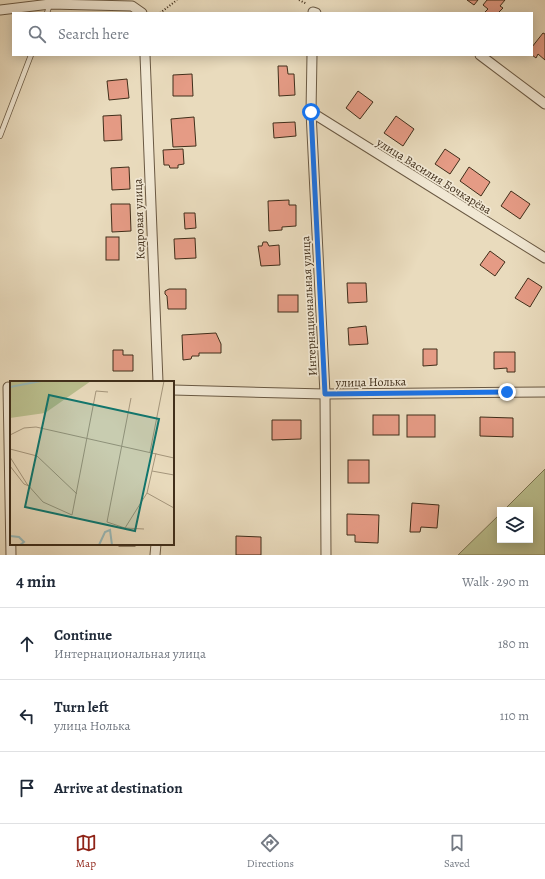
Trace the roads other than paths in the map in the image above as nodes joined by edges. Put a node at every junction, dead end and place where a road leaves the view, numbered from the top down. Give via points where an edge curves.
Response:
1 (49, 9) edge
2 (0, 10) edge
3 (141, 12) edge
4 (31, 56) edge
5 (145, 56) edge
6 (312, 56) edge
7 (481, 56) edge
8 (545, 104) edge
9 (311, 112) junction
10 (0, 136) edge
11 (545, 258) edge
12 (158, 381) edge
13 (6, 387) edge
14 (174, 390) edge
15 (545, 392) edge
16 (325, 394) junction
17 (10, 521) edge
18 (11, 545) edge
19 (156, 545) edge
20 (11, 555) edge
21 (155, 555) edge
22 (326, 555) edge

1 - 2 street
1 - 3 street via 132,6
4 - 10 lane
5 - 12 street, Кедровая улица
6 - 9 street, Интернациональная улица
7 - 8 street
9 - 11 street, улица Василия Бочкарёва
9 - 16 street, Интернациональная улица
13 - 17 street
14 - 16 street, улица Нолька
15 - 16 street, улица Нолька
16 - 22 street, Интернациональная улица
18 - 20 street
19 - 21 street

